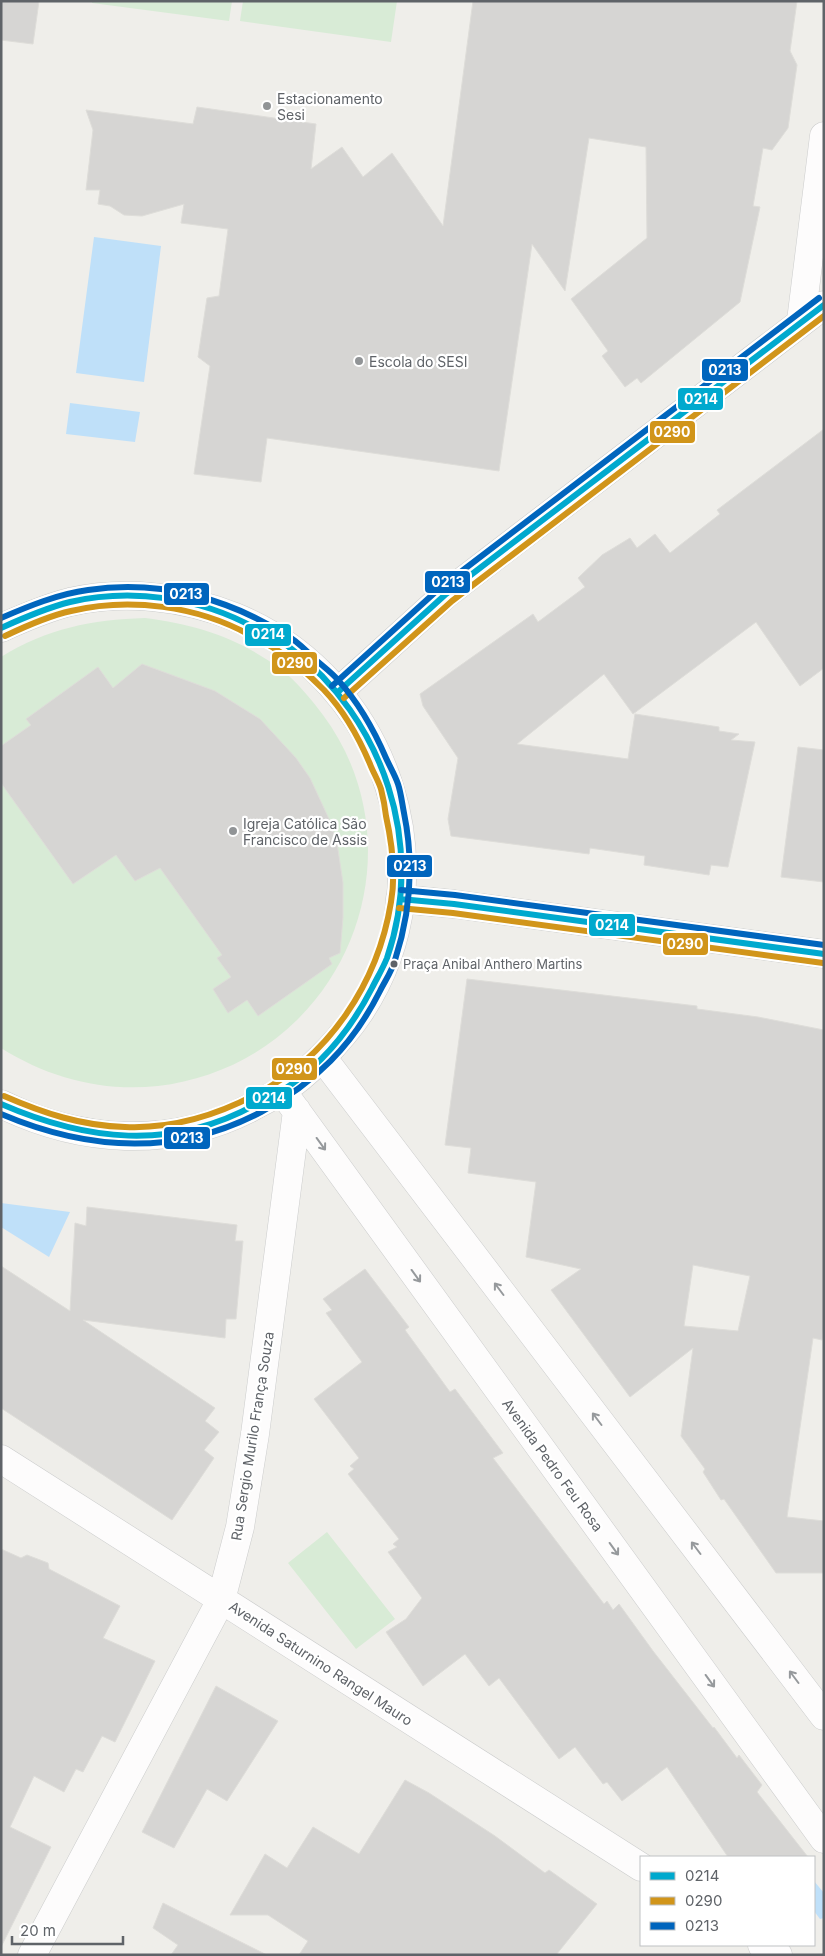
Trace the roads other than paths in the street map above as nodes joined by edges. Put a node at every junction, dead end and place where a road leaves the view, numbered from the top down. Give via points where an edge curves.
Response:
1 (824, 136) edge
2 (824, 305) edge
3 (801, 321) junction
4 (1, 628) edge
5 (338, 692) junction
6 (400, 899) junction
7 (824, 954) edge
8 (322, 1057) junction
9 (290, 1101) junction
10 (1, 1104) edge
11 (1, 1459) edge
12 (221, 1600) junction
13 (824, 1716) edge
14 (824, 1839) edge
15 (640, 1867) edge
16 (764, 1946) edge
17 (32, 1955) edge
18 (778, 1955) edge

1 - 3 street
2 - 3 street
3 - 5 street via 446,594
4 - 5 street via 33,613 69,602 125,596 181,600 251,624 291,648
5 - 6 street via 360,722 391,789 402,852
6 - 7 street
6 - 8 street via 395,930 374,987 342,1036
8 - 9 street
13 -> 8 street
9 - 10 street via 191,1130 150,1136 109,1136 68,1130 29,1118
9 - 12 street, Rua Sergio Murilo França Souza via 255,1434 240,1527
9 -> 14 street, Avenida Pedro Feu Rosa
11 - 12 street, Avenida Saturnino Rangel Mauro
12 - 15 street, Avenida Saturnino Rangel Mauro
12 - 17 street, Rua Sergio Murilo França Souza
16 - 18 street

